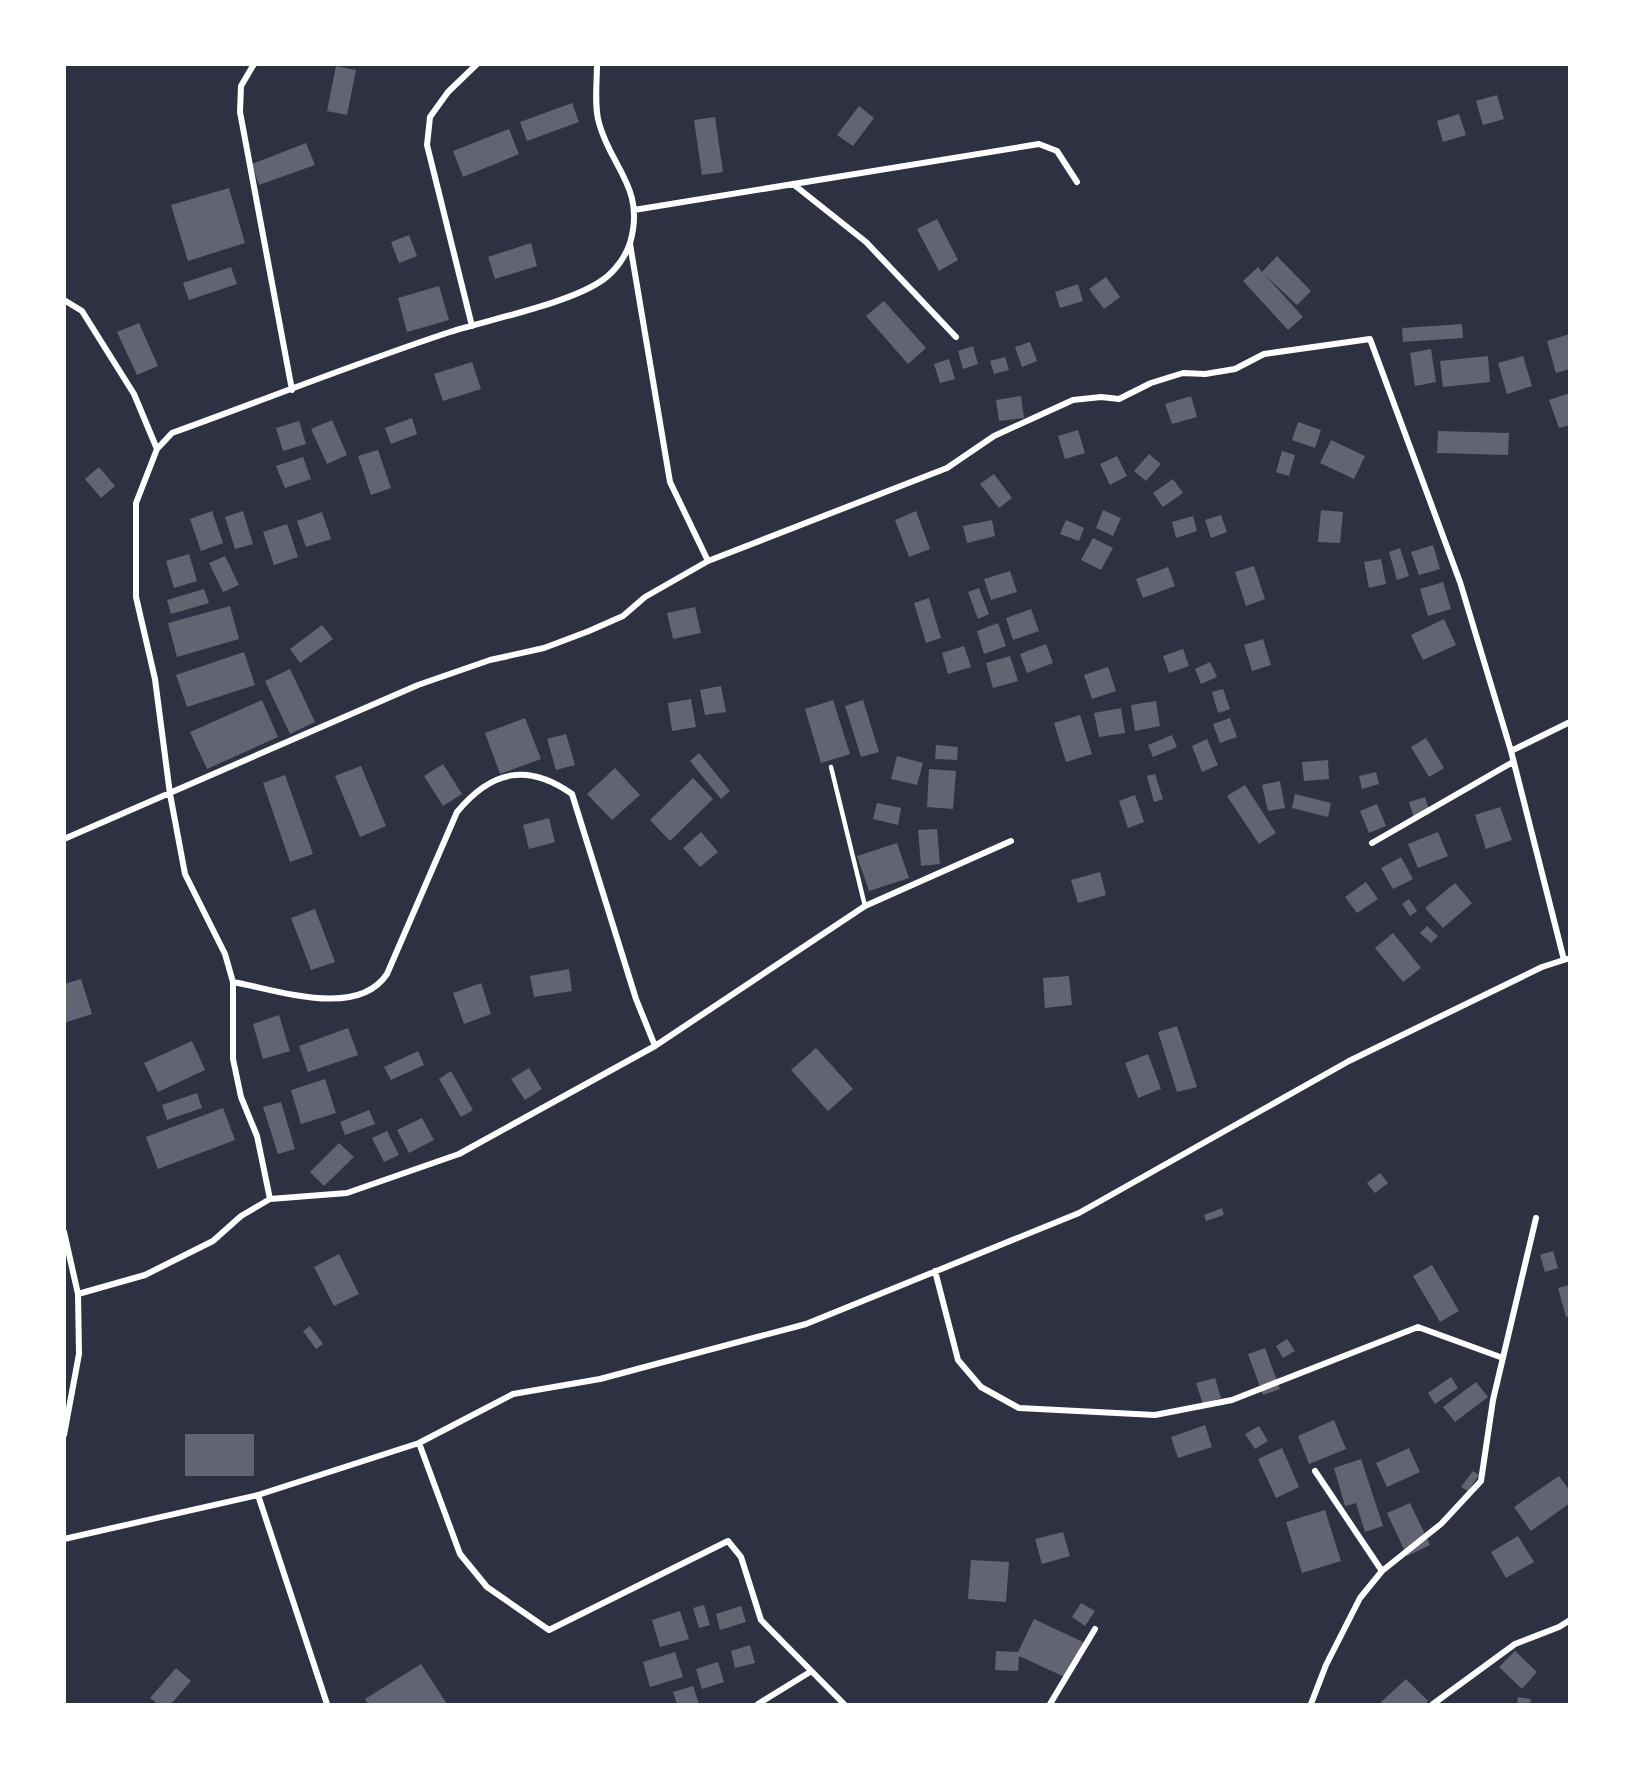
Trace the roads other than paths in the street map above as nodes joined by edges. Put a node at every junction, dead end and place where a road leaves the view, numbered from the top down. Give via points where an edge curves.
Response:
1 (254, 64) edge
2 (477, 64) edge
3 (597, 64) edge
4 (1077, 182) dead end
5 (793, 184) junction
6 (634, 210) junction
7 (630, 243) junction
8 (64, 300) edge
9 (472, 326) junction
10 (956, 337) dead end
11 (292, 390) junction
12 (157, 449) junction
13 (708, 561) junction
14 (1569, 722) edge
15 (1510, 751) junction
16 (1513, 762) junction
17 (831, 767) dead end
18 (170, 794) junction
19 (64, 839) edge
20 (1011, 841) dead end
21 (1372, 843) dead end
22 (865, 906) junction
23 (1567, 959) edge
24 (233, 982) junction
25 (656, 1046) junction
26 (270, 1199) junction
27 (1536, 1218) dead end
28 (64, 1232) edge
29 (935, 1272) junction
30 (78, 1294) junction
31 (1503, 1358) junction
32 (64, 1435) edge
33 (419, 1443) junction
34 (1315, 1471) dead end
35 (258, 1495) junction
36 (64, 1539) edge
37 (1382, 1571) junction
38 (1569, 1620) edge
39 (1095, 1629) dead end
40 (810, 1672) junction
41 (327, 1704) edge
42 (758, 1704) edge
43 (844, 1704) edge
44 (1050, 1704) edge
45 (1311, 1704) edge
46 (1433, 1704) edge

1 - 11 street via 241,86 240,112
2 - 9 street via 448,92 430,117 427,144
3 - 6 street via 598,122 626,177
4 - 5 street via 1057,151 1039,144
5 - 6 street
5 - 10 street via 866,242
6 - 7 street
7 - 9 street via 619,265 604,280 578,293
7 - 13 street via 670,482
8 - 12 street via 82,311 134,394
9 - 11 street
11 - 12 street via 172,433
12 - 18 street via 136,503 136,597 155,679
13 - 15 street via 947,468 994,436 1073,400 1119,399 1183,373 1225,371 1264,354 1370,339 1460,582
13 - 18 street via 645,597 623,616 589,631 418,685
14 - 15 street
15 - 16 street
16 - 21 street
16 - 23 street
17 - 22 lane
18 - 19 street
18 - 24 street via 184,874 225,954
20 - 22 street
22 - 25 street
23 - 29 street via 1542,967 1349,1061 1079,1213
24 - 25 street via 338,1001 368,993 387,974 457,812 491,781 518,774 551,779 572,794 636,999
24 - 26 street via 233,1059 241,1097 257,1136
25 - 26 street via 459,1154 347,1193
26 - 30 street via 241,1216 213,1241 145,1275
27 - 31 street
28 - 30 street
29 - 31 street via 958,1360 981,1387 1019,1408 1155,1414 1232,1400 1418,1327
29 - 33 street via 806,1324 600,1379 513,1394
30 - 32 street via 79,1354
31 - 37 street via 1492,1400 1481,1481 1441,1524
33 - 35 street
33 - 40 street via 460,1554 487,1587 549,1630 728,1541 741,1557 761,1620
34 - 37 street
35 - 36 street
35 - 41 street
37 - 45 street via 1360,1598
38 - 46 street via 1515,1644
39 - 44 street
40 - 42 street
40 - 43 street

